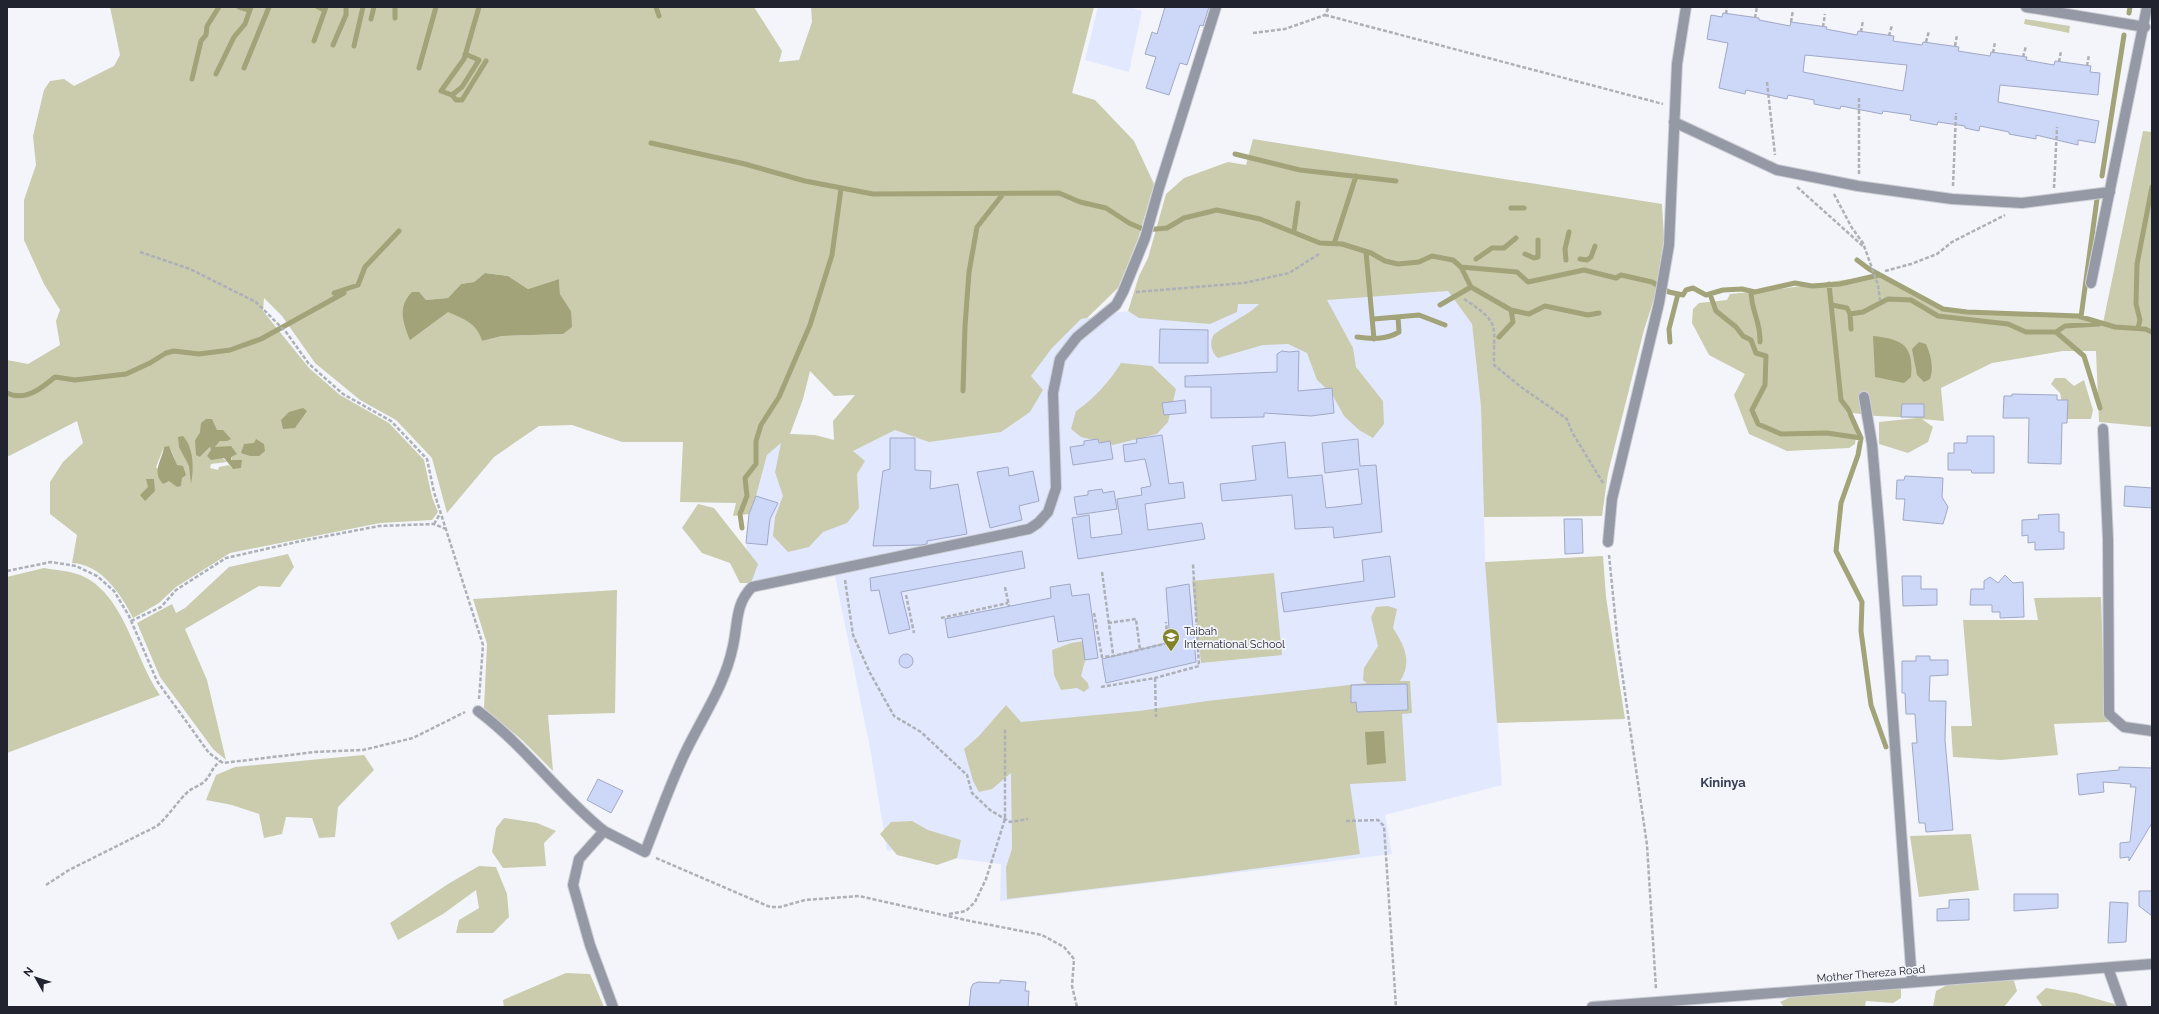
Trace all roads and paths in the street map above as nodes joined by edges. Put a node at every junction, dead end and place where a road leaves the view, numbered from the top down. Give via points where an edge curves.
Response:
1 (1216, 7) edge
2 (1329, 7) edge
3 (1686, 7) edge
4 (1727, 7) edge
5 (1757, 7) edge
6 (2026, 7) edge
7 (2147, 7) edge
8 (1793, 10) dead end
9 (1726, 14) dead end
10 (1825, 14) dead end
11 (1325, 16) junction
12 (1755, 18) dead end
13 (1863, 20) dead end
14 (1791, 22) dead end
15 (1892, 24) dead end
16 (1823, 27) dead end
17 (2145, 27) junction
18 (1929, 31) dead end
19 (1861, 32) dead end
20 (1253, 33) dead end
21 (1889, 36) dead end
22 (1958, 36) dead end
23 (1926, 42) dead end
24 (1995, 42) dead end
25 (1955, 46) dead end
26 (2026, 46) dead end
27 (2061, 51) dead end
28 (1993, 53) dead end
29 (2089, 55) dead end
30 (2023, 57) dead end
31 (2059, 62) dead end
32 (2087, 66) dead end
33 (1767, 82) dead end
34 (1859, 97) dead end
35 (1675, 107) junction
36 (1956, 113) dead end
37 (1674, 122) junction
38 (2057, 127) dead end
39 (1777, 170) junction
40 (1826, 180) junction
41 (1858, 186) junction
42 (2110, 192) junction
43 (1952, 199) junction
44 (2054, 200) junction
45 (2009, 213) dead end
46 (1864, 247) junction
47 (140, 252) dead end
48 (1319, 254) dead end
49 (1885, 272) dead end
50 (2091, 283) dead end
51 (1123, 292) junction
52 (1464, 299) dead end
53 (1880, 300) dead end
54 (1864, 397) dead end
55 (2103, 428) dead end
56 (1612, 499) junction
57 (441, 512) junction
58 (434, 524) junction
59 (446, 529) junction
60 (1608, 542) joint
61 (1192, 564) dead end
62 (843, 568) junction
63 (7, 571) edge
64 (1102, 572) dead end
65 (1005, 587) dead end
66 (906, 595) dead end
67 (1094, 613) dead end
68 (941, 618) dead end
69 (131, 621) junction
70 (1166, 622) dead end
71 (1108, 623) junction
72 (914, 634) dead end
73 (1140, 650) junction
74 (1113, 654) dead end
75 (1155, 678) junction
76 (1101, 687) dead end
77 (478, 711) junction
78 (1156, 717) dead end
79 (1005, 728) dead end
80 (2152, 731) edge
81 (220, 761) junction
82 (1005, 819) junction
83 (1028, 819) dead end
84 (1346, 821) dead end
85 (604, 831) junction
86 (644, 852) junction
87 (46, 885) dead end
88 (946, 915) junction
89 (2152, 964) edge
90 (2108, 968) junction
91 (1912, 982) junction
92 (1657, 1003) junction
93 (613, 1007) edge
94 (1077, 1007) edge
95 (1396, 1007) edge
96 (1592, 1007) edge
97 (2122, 1007) edge

1 - 51 street via 1145,238
2 - 11 path
3 - 35 street via 1677,64
4 - 9 path
5 - 12 path
6 - 17 street
7 - 17 street
8 - 14 path
10 - 16 path
11 - 20 path via 1285,30
11 - 35 path
13 - 19 path
15 - 21 path
17 - 42 street
18 - 23 path
22 - 25 path
24 - 28 path
26 - 30 path
27 - 31 path
29 - 32 path
33 - 39 path
34 - 41 path
35 - 37 street
36 - 43 path
37 - 39 street
37 - 56 street via 1669,245 1663,283
38 - 44 path
39 - 40 street
39 - 46 path
40 - 41 street
40 - 46 path
41 - 43 street
42 - 44 street
42 - 50 street
43 - 44 street via 2022,203
45 - 49 path via 1952,242 1936,254
46 - 53 path via 1878,285
47 - 57 path via 190,269 256,302 274,319 309,364 343,394 391,422 427,458
48 - 51 path via 1289,273 1244,283
51 - 62 street via 1116,305 1077,337 1060,359 1053,393 1056,488 1048,512 1038,523 1029,529 996,537
52 - 56 path via 1484,312 1495,329 1494,365 1567,419 1572,432
54 - 91 street via 1872,444 1880,538
55 - 80 street via 2108,539 2109,714 2124,726
56 - 60 street
57 - 58 path
57 - 59 path
58 - 59 path
58 - 69 path via 380,526 226,558 176,590 161,607
59 - 77 path via 483,645
60 - 92 path via 1618,645 1646,844
61 - 75 path via 1199,666
62 - 82 path via 852,635 894,716 921,732 966,775 972,793 990,810
62 - 86 street via 760,584 752,587 743,596 738,611 734,646 724,676 686,751
63 - 69 path via 51,562 76,566 97,576 114,591
64 - 71 path
65 - 68 path via 1008,605
66 - 72 path
67 - 73 path via 1102,657
69 - 81 path via 157,681 208,753
70 - 73 path via 1168,643
71 - 73 path via 1136,619
71 - 74 path
75 - 76 path
75 - 78 path
77 - 81 path via 462,712 413,738 363,750 315,752 223,764
77 - 85 street via 514,740 581,812
79 - 82 path
81 - 87 path via 211,769 207,779 189,791 168,817 157,826 69,870
82 - 83 path via 1010,822
82 - 88 path via 986,878 975,902 966,911
84 - 95 path via 1378,820 1384,826
85 - 86 street
85 - 93 street via 579,859 573,885 590,945
86 - 88 path via 770,907 805,900 859,896
88 - 94 path via 1042,935 1064,946 1074,959 1072,986
89 - 90 street, Mother Thereza Road
90 - 91 street, Mother Thereza Road
90 - 97 street
91 - 92 street, Mother Thereza Road
92 - 96 street, Mother Thereza Road

